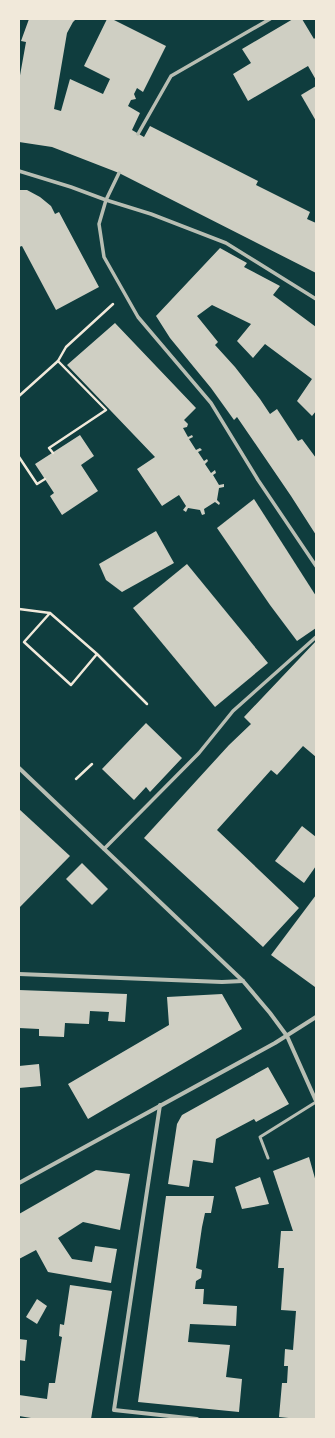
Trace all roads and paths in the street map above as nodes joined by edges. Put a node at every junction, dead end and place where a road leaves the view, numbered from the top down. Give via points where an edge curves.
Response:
1 (270, 19) edge
2 (138, 134) dead end
3 (19, 171) edge
4 (118, 173) dead end
5 (106, 200) junction
6 (126, 297) junction
7 (316, 299) edge
8 (58, 361) junction
9 (19, 396) edge
10 (53, 453) dead end
11 (19, 457) edge
12 (45, 479) dead end
13 (316, 566) edge
14 (19, 609) edge
15 (50, 613) junction
16 (316, 637) edge
17 (97, 654) junction
18 (147, 704) dead end
19 (92, 764) dead end
20 (19, 768) edge
21 (76, 779) dead end
22 (104, 849) junction
23 (19, 974) edge
24 (243, 981) junction
25 (316, 1017) edge
26 (286, 1036) junction
27 (316, 1101) edge
28 (160, 1105) junction
29 (268, 1158) dead end
30 (19, 1183) edge
31 (198, 1419) edge

1 - 2 street via 170,76
3 - 5 street
4 - 5 street
5 - 6 street via 99,224 104,257
5 - 7 street via 151,214 226,243
6 - 8 path via 109,307 66,347
6 - 13 street via 138,317 210,403
8 - 9 path
8 - 10 path via 106,410 49,448
11 - 12 path via 37,484
14 - 15 path
15 - 17 path
15 - 17 path via 24,642 71,685
16 - 22 street via 233,711 199,753
17 - 18 path
19 - 21 path
20 - 22 street
22 - 24 street
23 - 24 street
24 - 26 street via 270,1012
25 - 26 street
26 - 27 street
26 - 28 street
27 - 29 lane via 260,1137
28 - 30 street
28 - 31 street via 114,1410

